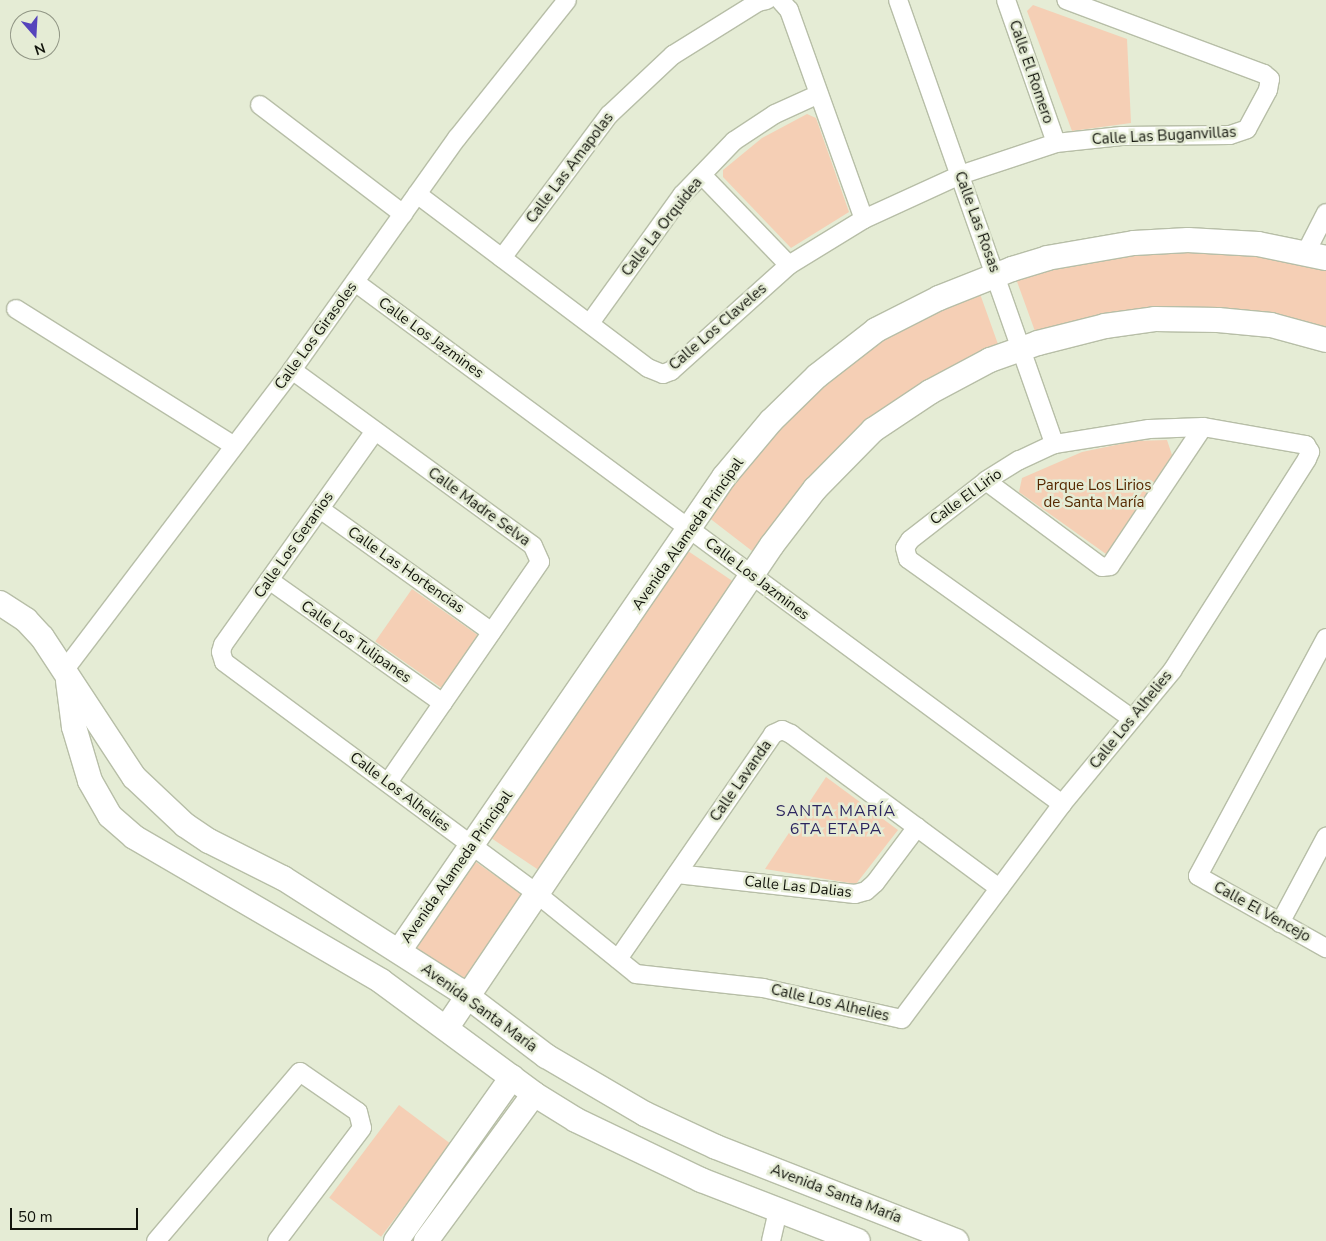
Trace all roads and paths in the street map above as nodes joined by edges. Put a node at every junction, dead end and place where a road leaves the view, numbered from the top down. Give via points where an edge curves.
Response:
1 (567, 0) edge
2 (767, 0) edge
3 (780, 0) edge
4 (898, 0) edge
5 (1006, 0) edge
6 (1066, 0) edge
7 (819, 94) junction
8 (260, 105) dead end
9 (1056, 143) junction
10 (702, 175) junction
11 (960, 175) junction
12 (417, 194) junction
13 (1326, 213) edge
14 (403, 214) junction
15 (864, 219) junction
16 (1316, 256) edge
17 (502, 258) junction
18 (789, 264) junction
19 (996, 275) junction
20 (355, 282) junction
21 (16, 309) dead end
22 (590, 323) junction
23 (1326, 340) edge
24 (1022, 349) junction
25 (292, 370) junction
26 (1203, 427) junction
27 (375, 431) junction
28 (1054, 444) junction
29 (234, 446) junction
30 (1310, 452) joint
31 (986, 481) junction
32 (320, 509) junction
33 (690, 529) junction
34 (752, 575) junction
35 (270, 580) junction
36 (0, 603) edge
37 (492, 632) junction
38 (1326, 638) edge
39 (224, 662) joint
40 (66, 677) junction
41 (443, 703) junction
42 (1132, 718) junction
43 (388, 782) junction
44 (1062, 804) junction
45 (917, 827) junction
46 (1325, 841) edge
47 (472, 846) junction
48 (677, 874) junction
49 (1000, 888) junction
50 (537, 894) junction
51 (1280, 922) junction
52 (1326, 948) edge
53 (399, 952) junction
54 (618, 959) junction
55 (468, 997) junction
56 (447, 1027) junction
57 (512, 1078) junction
58 (534, 1094) junction
59 (778, 1210) junction
60 (156, 1241) edge
61 (277, 1241) edge
62 (396, 1241) edge
63 (426, 1241) edge
64 (771, 1241) edge
65 (858, 1241) edge
66 (956, 1241) edge

1 - 12 street, Calle Los Girasoles via 457,138
2 - 17 street, Calle Las Amapolas via 758,2 673,55 609,115
3 - 7 street via 789,10
4 - 11 street, Calle Las Rosas
5 - 9 street, Calle El Romero
6 - 9 street, Calle Las Buganvillas via 1270,79 1247,129 1240,134 1122,136
7 - 10 street, Calle La Orquidea via 775,114 734,141
7 - 15 street
8 - 14 street
9 - 11 street, Calle Las Buganvillas
10 - 18 street
10 - 22 street, Calle La Orquidea via 682,195
11 - 15 street, Calle Los Claveles
11 - 19 street, Calle Las Rosas
12 - 14 street, Calle Los Girasoles
12 - 17 street, Calle Los Claveles
13 - 16 street
14 - 20 street, Calle Los Girasoles
15 - 18 street, Calle Los Claveles
16 - 19 street, Avenida Alameda Principal via 1250,244 1188,240 1134,243 1047,258
17 - 22 street, Calle Los Claveles
18 - 22 street, Calle Los Claveles via 671,371 663,374 648,368
19 - 24 street, Calle Las Rosas
19 - 33 street, Avenida Alameda Principal via 939,298 876,330 817,376 771,421 724,477
20 - 25 street, Calle Los Girasoles
20 - 33 street, Calle Los Jazmines
21 - 29 street
23 - 24 street via 1271,324 1155,318 1105,326
24 - 28 street, Calle Las Rosas
24 - 34 street via 990,360 930,392 873,430 815,488
25 - 27 street, Calle Madre Selva
25 - 29 street, Calle Los Girasoles
26 - 28 street, Calle El Lirio via 1139,430
26 - 30 street, Calle El Lirio via 1306,445
26 - 31 street via 1110,566 1102,567
27 - 32 street, Calle Los Geranios
27 - 37 street, Calle Madre Selva via 538,552 540,562
28 - 31 street, Calle El Lirio via 1019,460
29 - 40 street, Calle Los Girasoles
30 - 42 street, Calle Los Alhelies via 1172,671
31 - 42 street, Calle El Lirio via 910,540 905,548 908,559
32 - 35 street, Calle Los Geranios
32 - 37 street, Calle Las Hortencias
33 - 34 street, Calle Los Jazmines
33 - 47 street, Avenida Alameda Principal
34 - 44 street, Calle Los Jazmines
34 - 50 street
35 - 39 street, Calle Los Geranios via 223,645
35 - 41 street, Calle Los Tulipanes
36 - 40 street, Avenida Santa María via 26,620
37 - 41 street, Calle Madre Selva
38 - 51 street, Calle El Vencejo via 1198,876
39 - 43 street, Calle Los Alhelies
40 - 53 street, Avenida Santa María via 82,695 134,777 178,820 209,841 283,878
40 - 56 street, Avenida Santa María via 74,727 88,774 100,801 122,827 158,853 219,884 381,981
41 - 43 street, Calle Madre Selva
42 - 44 street, Calle Los Alhelies
43 - 47 street, Calle Los Alhelies
44 - 49 street, Calle Los Alhelies
45 - 48 street, Calle Las Dalias via 866,892 855,894
45 - 48 street, Calle Lavanda via 782,730 773,734
45 - 49 street, Calle Lavanda
46 - 51 street
47 - 50 street, Calle Los Alhelies
47 - 53 street, Avenida Alameda Principal
48 - 54 street, Calle Lavanda
49 - 54 street, Calle Los Alhelies via 902,1020 763,988 636,974
50 - 54 street, Calle Los Alhelies
50 - 55 street
51 - 52 street, Calle El Vencejo
53 - 55 street, Avenida Santa María
55 - 56 street
55 - 66 street, Avenida Santa María via 546,1056 646,1114 716,1147
56 - 57 street, Avenida Santa María
57 - 58 street, Avenida Santa María
57 - 62 street
58 - 59 street, Avenida Santa María via 701,1180
58 - 63 street
59 - 64 street
59 - 65 street, Avenida Santa María
60 - 61 street via 300,1072 358,1112 362,1128

